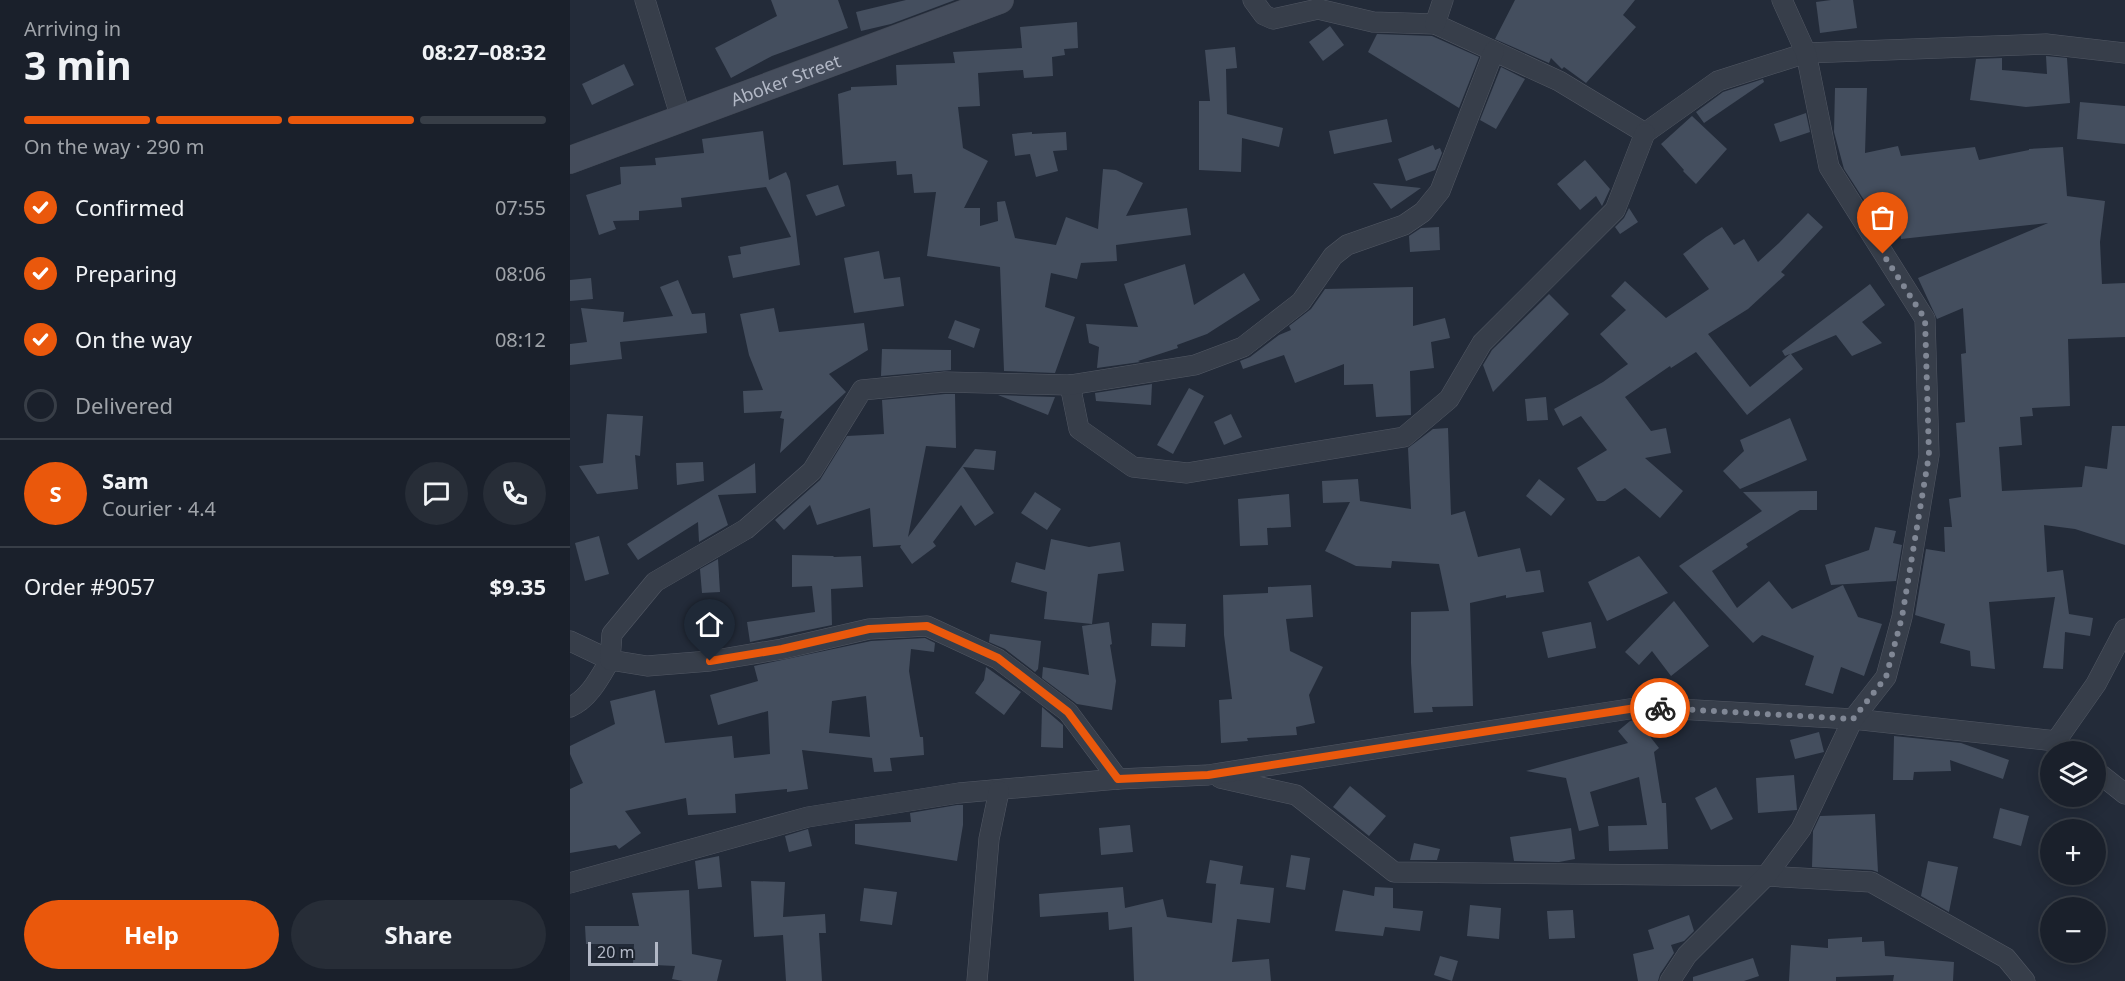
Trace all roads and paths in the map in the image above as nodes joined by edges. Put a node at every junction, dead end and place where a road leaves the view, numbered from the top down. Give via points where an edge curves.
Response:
1 (645, 0) edge
2 (1000, 0) edge
3 (1253, 0) edge
4 (1443, 0) edge
5 (1782, 0) edge
6 (1435, 24) junction
7 (1494, 51) junction
8 (1806, 53) junction
9 (2125, 53) edge
10 (681, 118) junction
11 (1645, 133) junction
12 (570, 160) edge
13 (1070, 385) junction
14 (2125, 629) edge
15 (570, 641) edge
16 (610, 660) junction
17 (570, 707) edge
18 (1853, 719) junction
19 (2066, 741) edge
20 (2040, 743) edge
21 (1208, 775) junction
22 (1118, 779) junction
23 (2106, 779) edge
24 (999, 790) junction
25 (2125, 794) edge
26 (1766, 876) junction
27 (570, 883) edge
28 (977, 981) edge
29 (1670, 981) edge
30 (2025, 981) edge

1 - 10 street
2 - 10 main road, Aboker Street
3 - 6 street via 1264,15 1273,19 1318,9 1373,22
4 - 6 street
5 - 8 street
6 - 7 street
7 - 11 street via 1559,81
7 - 13 street via 1440,191 1423,212 1404,225 1347,245 1333,255 1301,302 1243,347 1195,364
8 - 9 street via 2046,44
8 - 11 street via 1718,81
8 - 18 street via 1829,167 1925,319 1929,455 1902,617 1886,677
10 - 12 main road, Aboker Street
11 - 13 street via 1615,210 1482,343 1449,399 1404,437 1187,473 1133,467 1079,429
13 - 16 street via 945,382 861,390 812,471 746,529 655,582 612,634
14 - 19 street
15 - 16 street
16 - 17 street via 595,686
16 - 22 street via 647,666 710,661 869,629 927,626 998,658 1068,712
18 - 20 street
18 - 21 street via 1642,707
18 - 26 street via 1801,829
21 - 22 street
21 - 26 street via 1296,795 1394,872
22 - 24 street
23 - 25 street
24 - 27 street via 808,817
24 - 28 street via 989,839
26 - 29 street via 1687,955
26 - 30 street via 1871,882 2006,958

